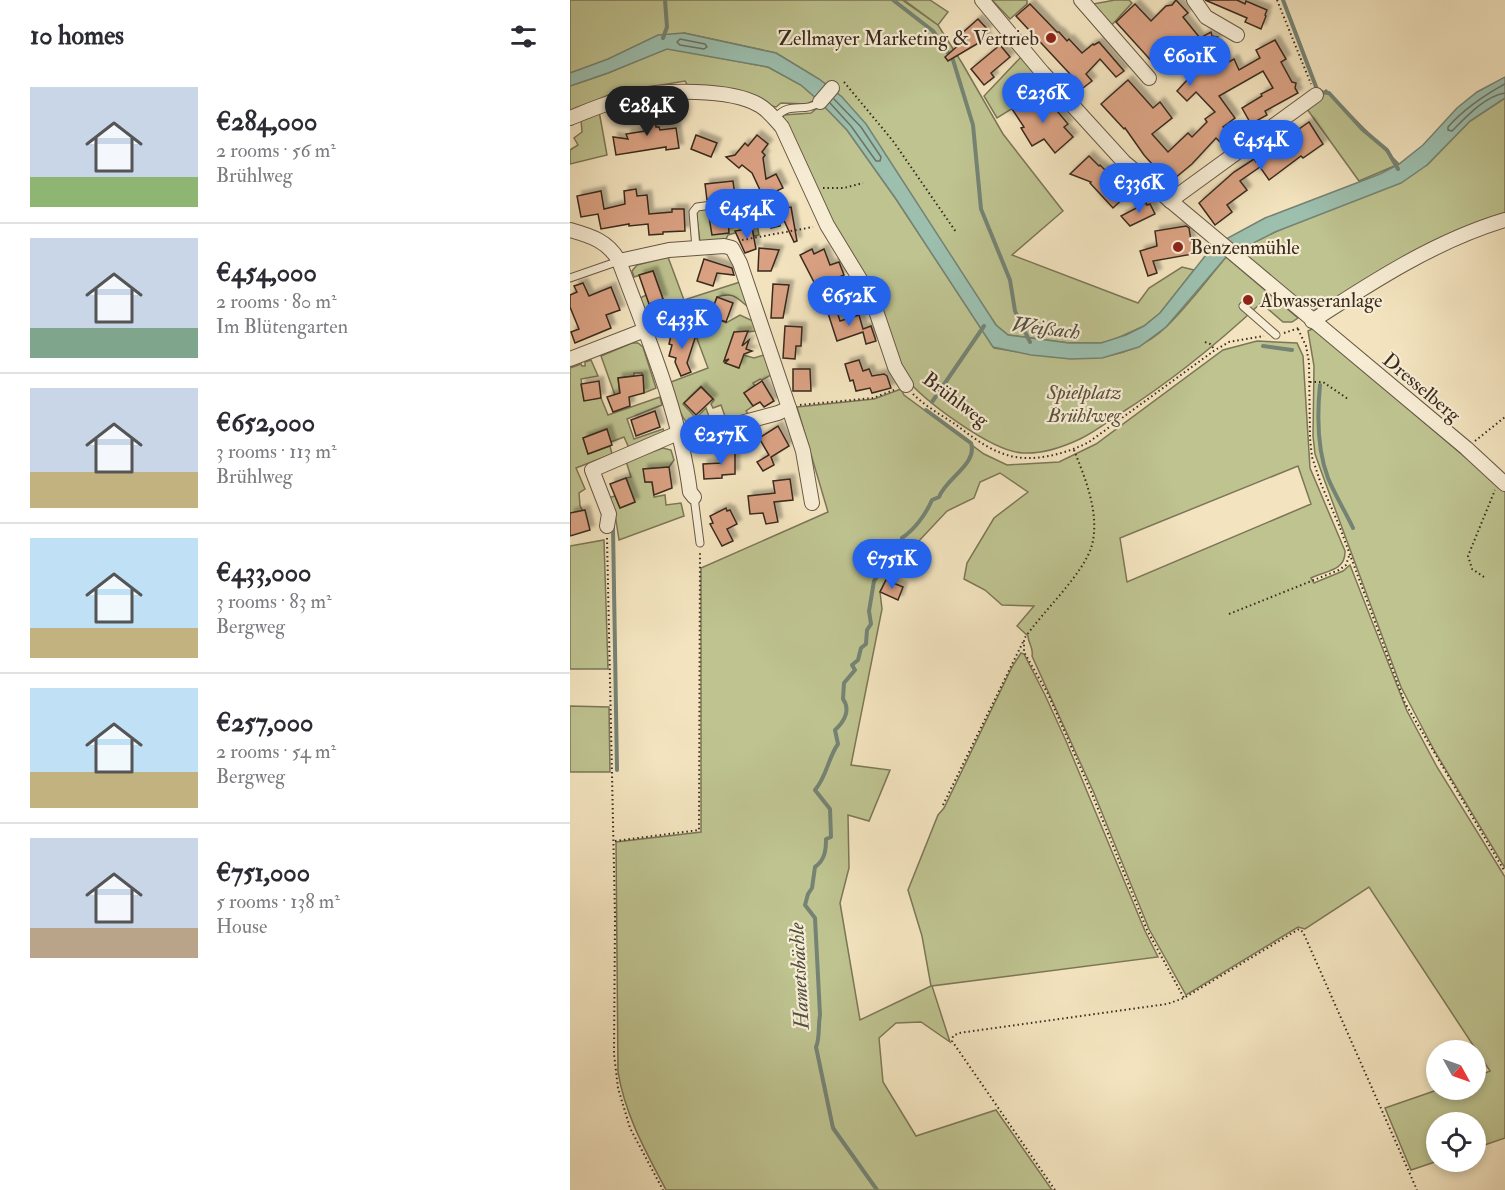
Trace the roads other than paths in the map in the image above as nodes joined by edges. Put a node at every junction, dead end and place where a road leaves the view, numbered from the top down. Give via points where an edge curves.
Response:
1 (982, 0) edge
2 (1081, 0) edge
3 (1194, 0) edge
4 (1237, 35) dead end
5 (1149, 78) dead end
6 (832, 88) road end
7 (1316, 94) road end
8 (820, 102) joint
9 (570, 118) edge
10 (775, 118) junction
11 (1170, 201) junction
12 (735, 202) dead end
13 (1505, 220) edge
14 (570, 230) edge
15 (696, 248) junction
16 (620, 261) junction
17 (570, 278) edge
18 (1243, 306) dead end
19 (1312, 321) junction
20 (645, 330) junction
21 (1276, 335) road end
22 (570, 359) edge
23 (906, 385) road end
24 (789, 408) junction
25 (678, 433) junction
26 (1502, 481) edge
27 (694, 496) joint
28 (812, 503) dead end
29 (608, 520) road end
30 (700, 543) road end

1 - 11 street, Dresselberg via 1124,162
2 - 5 street
3 - 4 street via 1206,16
6 - 8 street
7 - 11 street
8 - 10 lane via 813,107 786,108
9 - 10 street, Brühlweg via 631,96 689,91 758,104
10 - 23 street, Brühlweg via 827,225 872,299 895,367
11 - 19 street, Dresselberg
12 - 15 lane via 697,207 693,212
13 - 19 street via 1414,258
14 - 16 street via 599,239
15 - 16 street
15 - 24 street via 728,246 740,263
16 - 17 lane
16 - 20 street
18 - 21 lane
19 - 26 street, Dresselberg
20 - 22 street
20 - 25 street
24 - 25 street via 726,427
24 - 28 street via 803,451
25 - 27 street
25 - 29 street via 592,470
27 - 30 lane

